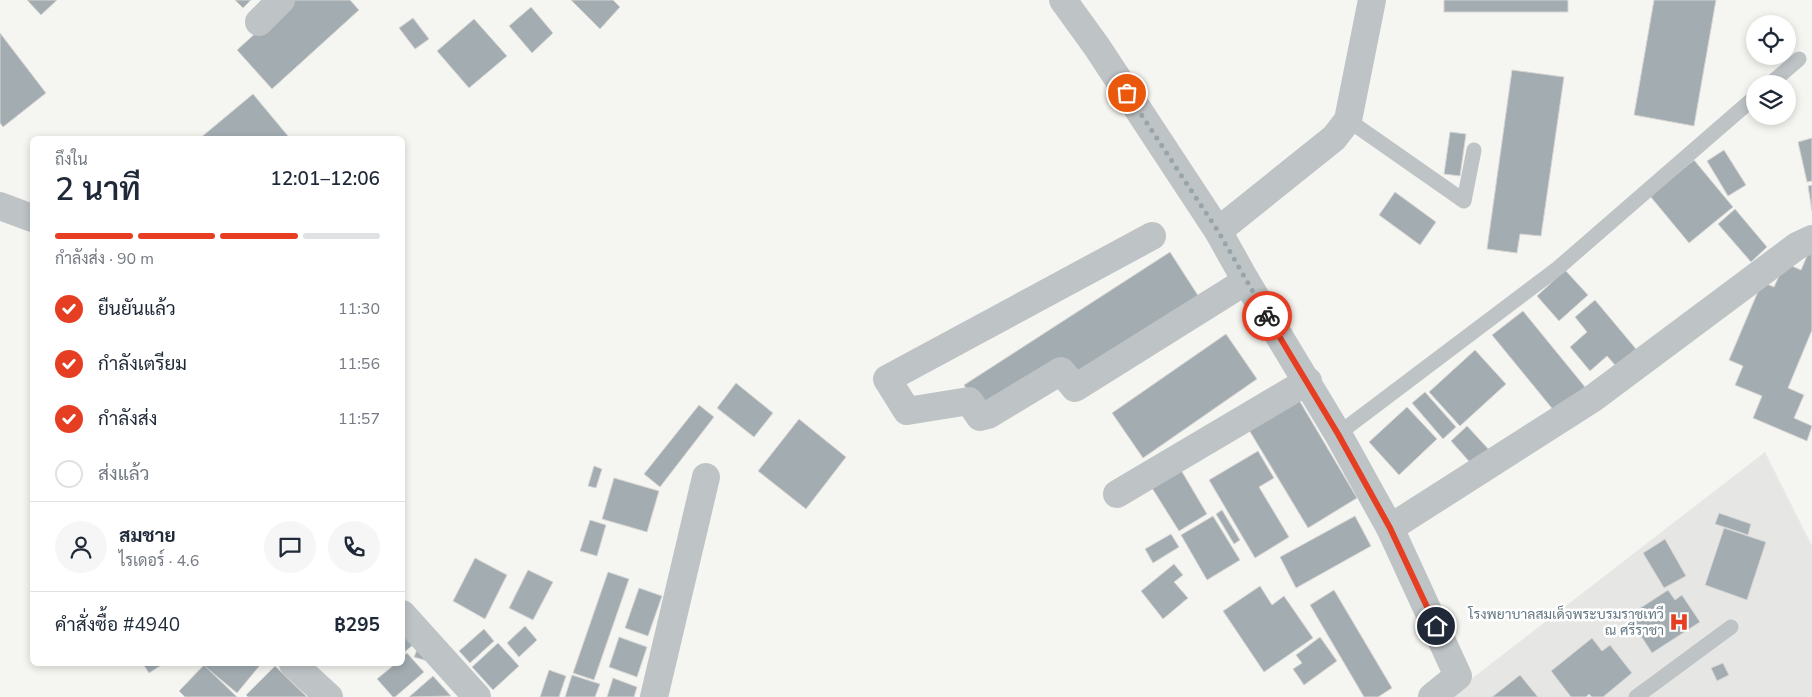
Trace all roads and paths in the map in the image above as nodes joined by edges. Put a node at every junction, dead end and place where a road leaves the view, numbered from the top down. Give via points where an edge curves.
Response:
1 (281, 0) edge
2 (1063, 0) edge
3 (1372, 0) edge
4 (259, 22) dead end
5 (1799, 59) dead end
6 (1780, 75) edge
7 (1746, 105) edge
8 (1348, 120) junction
9 (1474, 150) dead end
10 (0, 206) edge
11 (30, 217) edge
12 (1218, 231) junction
13 (1152, 236) dead end
14 (1812, 239) edge
15 (1246, 281) junction
16 (1308, 381) junction
17 (1338, 434) junction
18 (706, 477) dead end
19 (1117, 494) dead end
20 (1390, 528) junction
21 (405, 617) edge
22 (1731, 626) dead end
23 (295, 666) edge
24 (329, 697) edge
25 (477, 697) edge
26 (654, 697) edge
27 (1432, 697) edge
28 (1636, 697) edge

1 - 4 street
2 - 12 street
3 - 8 street
5 - 6 lane
7 - 17 lane via 1558,268
8 - 9 lane via 1464,200
8 - 12 street via 1334,138
10 - 11 street
12 - 15 street
13 - 15 street via 887,379 907,411 969,401 980,417 988,415 1061,371 1075,388
14 - 20 street via 1797,246 1592,399
15 - 16 street
16 - 17 street
16 - 19 street
17 - 20 street
18 - 26 street
20 - 27 street via 1458,676
21 - 25 street
22 - 28 lane
23 - 24 street

